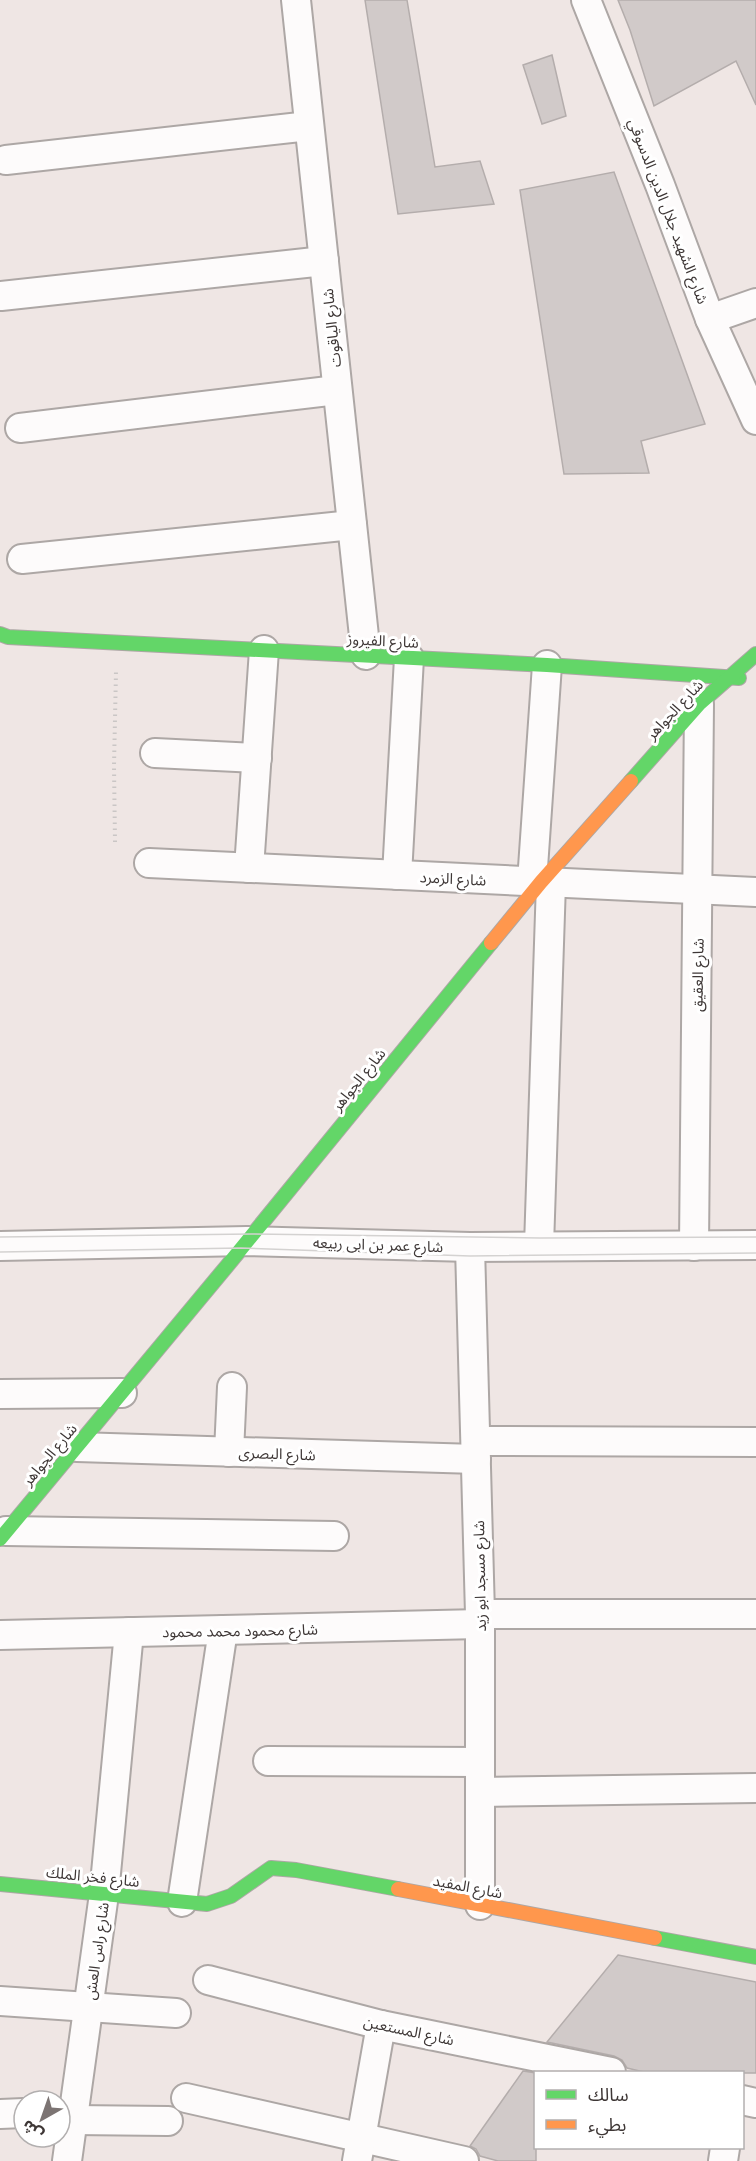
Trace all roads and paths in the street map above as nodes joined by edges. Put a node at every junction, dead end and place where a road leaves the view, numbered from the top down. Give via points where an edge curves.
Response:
1 (296, 0) edge
2 (586, 0) edge
3 (309, 126) junction
4 (6, 160) dead end
5 (324, 261) junction
6 (1, 296) edge
7 (756, 303) edge
8 (710, 319) junction
9 (337, 390) junction
10 (756, 420) edge
11 (20, 428) dead end
12 (352, 525) junction
13 (22, 559) dead end
14 (4, 636) edge
15 (117, 643) junction
16 (264, 650) junction
17 (756, 654) edge
18 (366, 655) junction
19 (409, 658) junction
20 (547, 664) junction
21 (727, 678) junction
22 (756, 679) edge
23 (699, 704) junction
24 (155, 753) dead end
25 (257, 758) junction
26 (115, 842) dead end
27 (149, 863) dead end
28 (249, 868) junction
29 (397, 875) junction
30 (541, 882) junction
31 (698, 890) junction
32 (756, 892) edge
33 (247, 1241) junction
34 (539, 1245) junction
35 (756, 1245) edge
36 (0, 1246) edge
37 (694, 1246) junction
38 (470, 1247) junction
39 (232, 1387) dead end
40 (122, 1393) junction
41 (0, 1394) edge
42 (756, 1442) edge
43 (77, 1447) junction
44 (476, 1450) junction
45 (229, 1452) junction
46 (3, 1535) edge
47 (334, 1536) dead end
48 (756, 1614) edge
49 (480, 1619) junction
50 (223, 1630) junction
51 (129, 1632) junction
52 (0, 1635) edge
53 (268, 1761) dead end
54 (480, 1762) junction
55 (756, 1788) edge
56 (480, 1792) junction
57 (0, 1884) edge
58 (104, 1894) junction
59 (182, 1902) junction
60 (480, 1905) junction
61 (756, 1957) edge
62 (208, 1980) dead end
63 (0, 2001) edge
64 (88, 2007) junction
65 (176, 2013) dead end
66 (381, 2025) junction
67 (601, 2071) edge
68 (72, 2098) edge
69 (186, 2098) dead end
70 (72, 2115) edge
71 (168, 2121) dead end
72 (359, 2149) edge
73 (464, 2161) edge

1 - 3 street, شارع الياقوت
2 - 8 street, شارع الشهيد جلال الدين الدسوقي
3 - 4 street
3 - 5 street, شارع الياقوت
5 - 6 street
5 - 9 street, شارع الياقوت
7 - 8 street
8 - 10 street, شارع الشهيد جلال الدين الدسوقي
9 - 11 street
9 - 12 street, شارع الياقوت
12 - 13 street
12 - 18 street, شارع الياقوت
14 - 15 street, شارع الفيروز
15 - 16 street, شارع الفيروز
15 - 26 path
16 - 18 street, شارع الفيروز
16 - 25 street
17 - 21 street, شارع الجواهر
18 - 19 street, شارع الفيروز
19 - 20 street, شارع الفيروز
19 - 29 street
20 - 21 street, شارع الفيروز
20 - 30 street
21 - 22 street, شارع الفيروز
21 - 23 street, شارع الجواهر
23 - 30 street, شارع الجواهر
23 - 31 street, شارع العقيق
24 - 25 street
25 - 28 street
27 - 28 street, شارع الزمرد
28 - 29 street, شارع الزمرد
29 - 30 street, شارع الزمرد
30 - 31 street, شارع الزمرد
30 - 33 street, شارع الجواهر
30 - 34 street
31 - 32 street, شارع الزمرد
31 - 37 street, شارع العقيق
33 - 36 street, شارع عمر بن ابى ربيعه
33 - 38 street, شارع عمر بن ابى ربيعه
33 - 40 street, شارع الجواهر
34 - 37 street, شارع عمر بن ابى ربيعه
34 - 38 street, شارع عمر بن ابى ربيعه
35 - 37 street, شارع عمر بن ابى ربيعه
38 - 44 street, شارع مسجد ابو زيد
39 - 45 street
40 - 41 street
40 - 43 street, شارع الجواهر
42 - 44 street, شارع البصرى
43 - 45 street, شارع البصرى
43 - 46 street, شارع الجواهر
44 - 45 street, شارع البصرى
44 - 49 street, شارع مسجد ابو زيد
46 - 47 street
48 - 49 street, شارع محمود محمد محمود
49 - 50 street, شارع محمود محمد محمود
49 - 54 street, شارع مسجد ابو زيد
50 - 51 street, شارع محمود محمد محمود
50 - 59 street
51 - 52 street, شارع محمود محمد محمود
51 - 58 street, شارع راس العش
53 - 54 street
54 - 56 street, شارع مسجد ابو زيد
55 - 56 street
56 - 60 street, شارع مسجد ابو زيد
57 - 58 street, شارع فخر الملك
58 - 59 street, شارع فخر الملك
58 - 64 street, شارع راس العش
59 - 60 street, شارع المفيد via 207,1904 231,1896 271,1868
60 - 61 street, شارع المفيد
62 - 66 street, شارع المستعين
63 - 64 street
64 - 65 street
64 - 68 street, شارع راس العش
66 - 67 street, شارع المستعين
66 - 72 street
69 - 72 street
70 - 71 street
72 - 73 street

